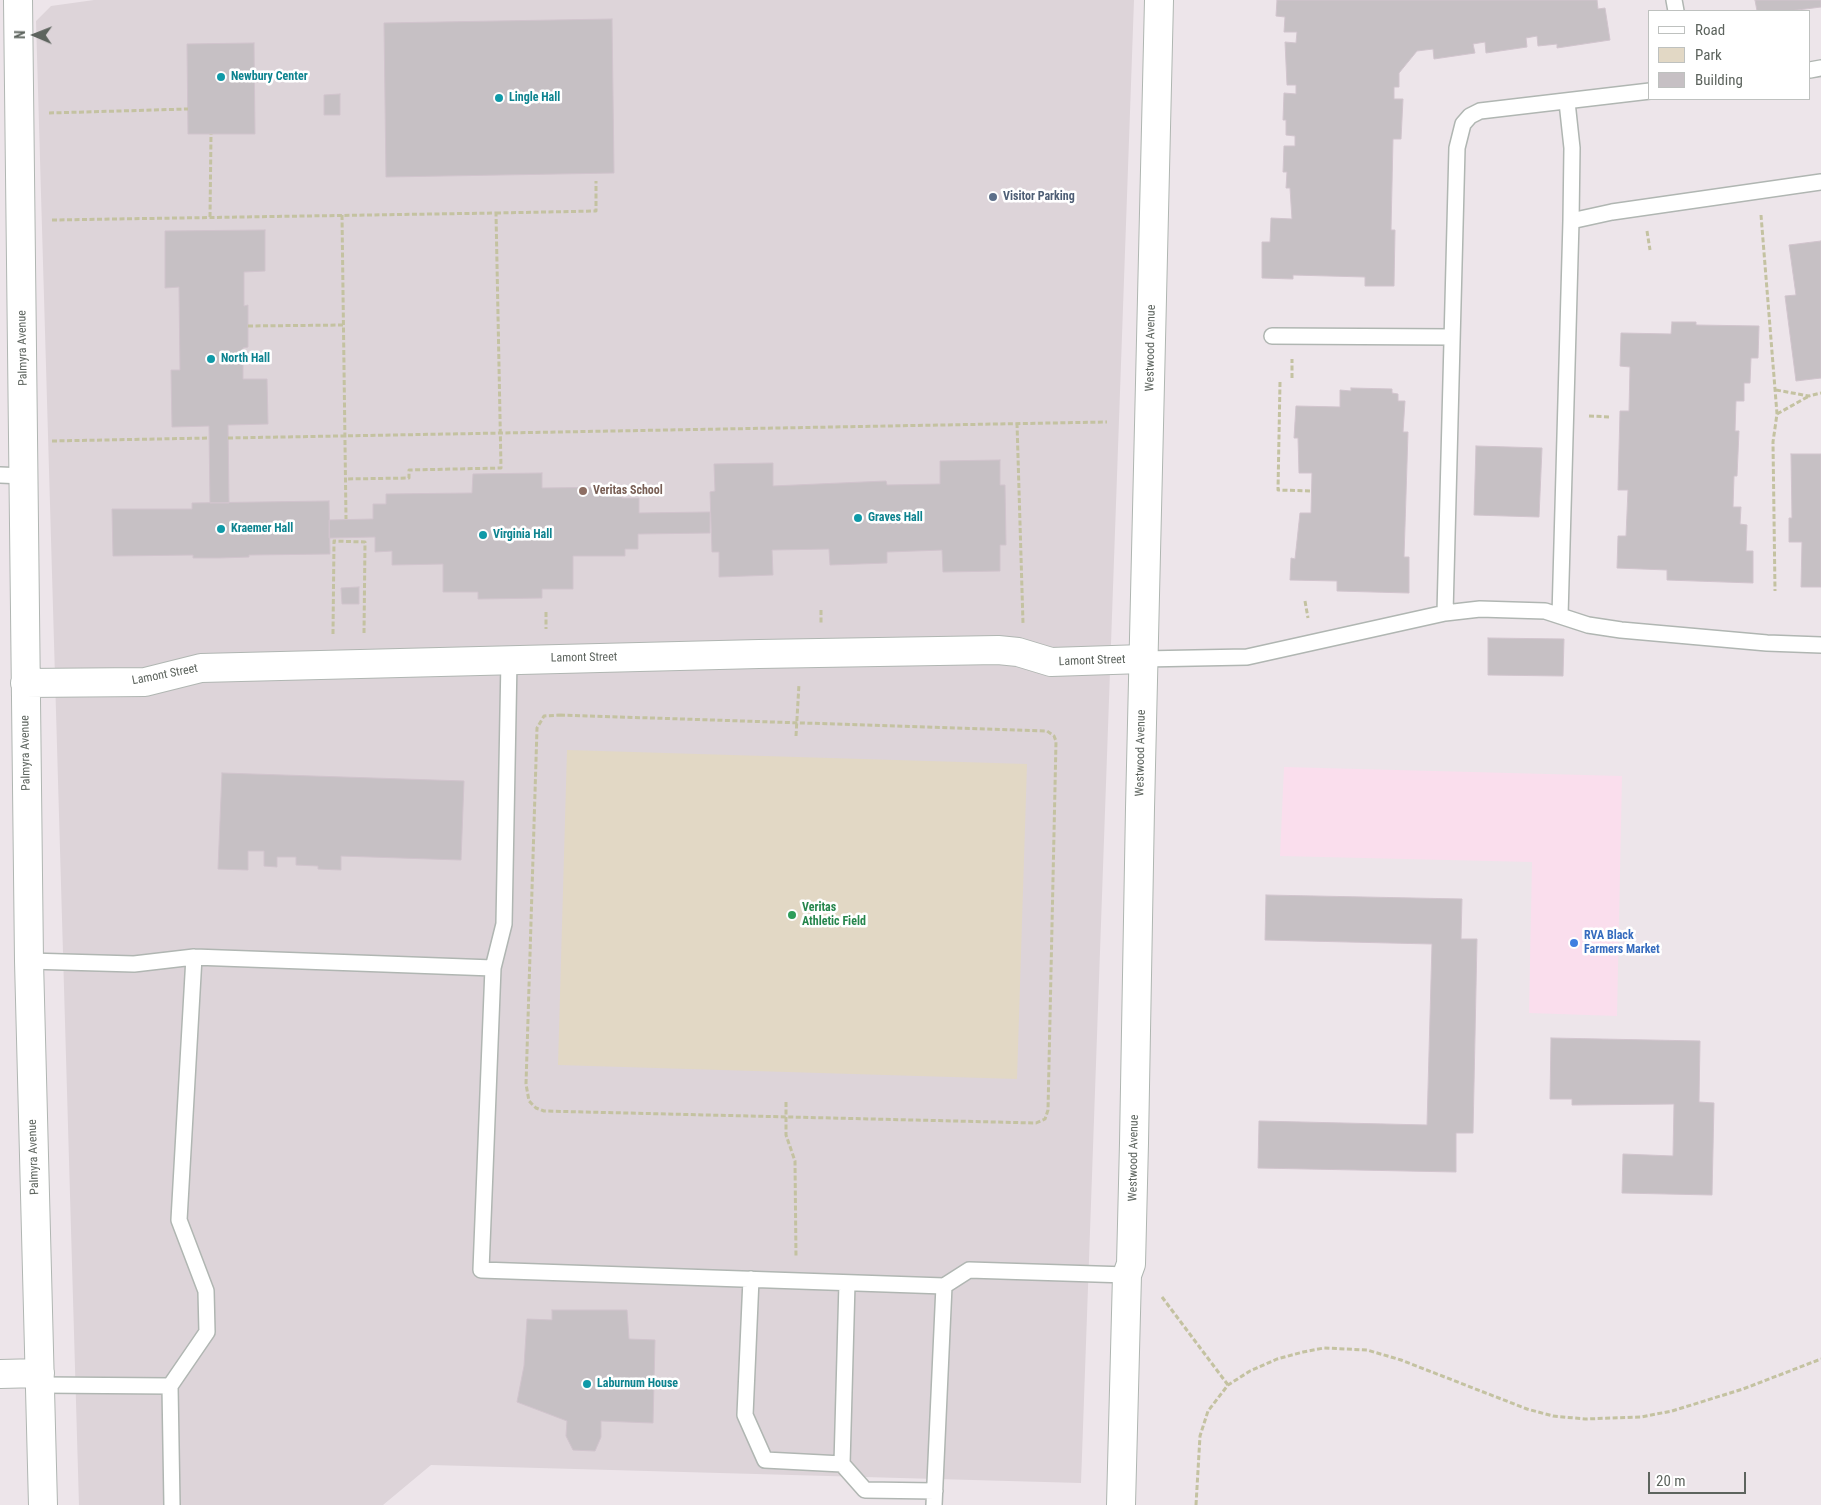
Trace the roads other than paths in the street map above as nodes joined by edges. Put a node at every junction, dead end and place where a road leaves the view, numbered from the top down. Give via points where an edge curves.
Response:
1 (18, 0) edge
2 (1159, 0) edge
3 (1648, 91) edge
4 (1567, 102) junction
5 (1821, 182) edge
6 (1571, 221) junction
7 (1272, 336) dead end
8 (1452, 338) junction
9 (12, 476) edge
10 (1445, 613) junction
11 (1560, 616) junction
12 (1821, 644) edge
13 (1143, 659) junction
14 (509, 660) junction
15 (25, 683) junction
16 (194, 957) junction
17 (29, 961) junction
18 (493, 968) junction
19 (1127, 1275) junction
20 (751, 1280) junction
21 (847, 1283) junction
22 (944, 1286) junction
23 (0, 1374) edge
24 (40, 1379) junction
25 (170, 1386) junction
26 (842, 1464) junction
27 (934, 1498) edge
28 (43, 1505) edge
29 (172, 1505) edge
30 (1121, 1505) edge

1 - 9 street, Palmyra Avenue via 24,442
2 - 13 street, Westwood Avenue
3 - 4 lane
4 - 6 lane via 1572,148
4 - 8 lane via 1480,111 1463,124 1458,148
5 - 6 lane via 1612,212
6 - 11 lane
7 - 8 lane
8 - 10 lane
9 - 15 street, Palmyra Avenue
10 - 11 lane via 1470,609 1526,610
10 - 13 lane via 1247,656
11 - 12 lane via 1588,625 1621,630 1767,643
13 - 14 street, Lamont Street via 1051,662 998,650
13 - 19 street, Westwood Avenue via 1132,1227 1131,1264
14 - 15 street, Lamont Street via 192,669 135,683
14 - 18 lane via 504,924
15 - 17 street, Palmyra Avenue
16 - 17 lane via 134,964
16 - 18 lane
16 - 25 lane via 179,1220 206,1291 206,1332
17 - 24 street, Palmyra Avenue
18 - 20 lane via 482,1270
19 - 22 lane via 969,1270
19 - 30 street, Westwood Avenue
20 - 21 lane
20 - 26 lane via 745,1414 766,1460
21 - 22 lane
21 - 26 lane
22 - 27 lane
23 - 24 street
24 - 25 lane
24 - 28 street, Palmyra Avenue
25 - 29 lane
26 - 27 lane via 865,1490

